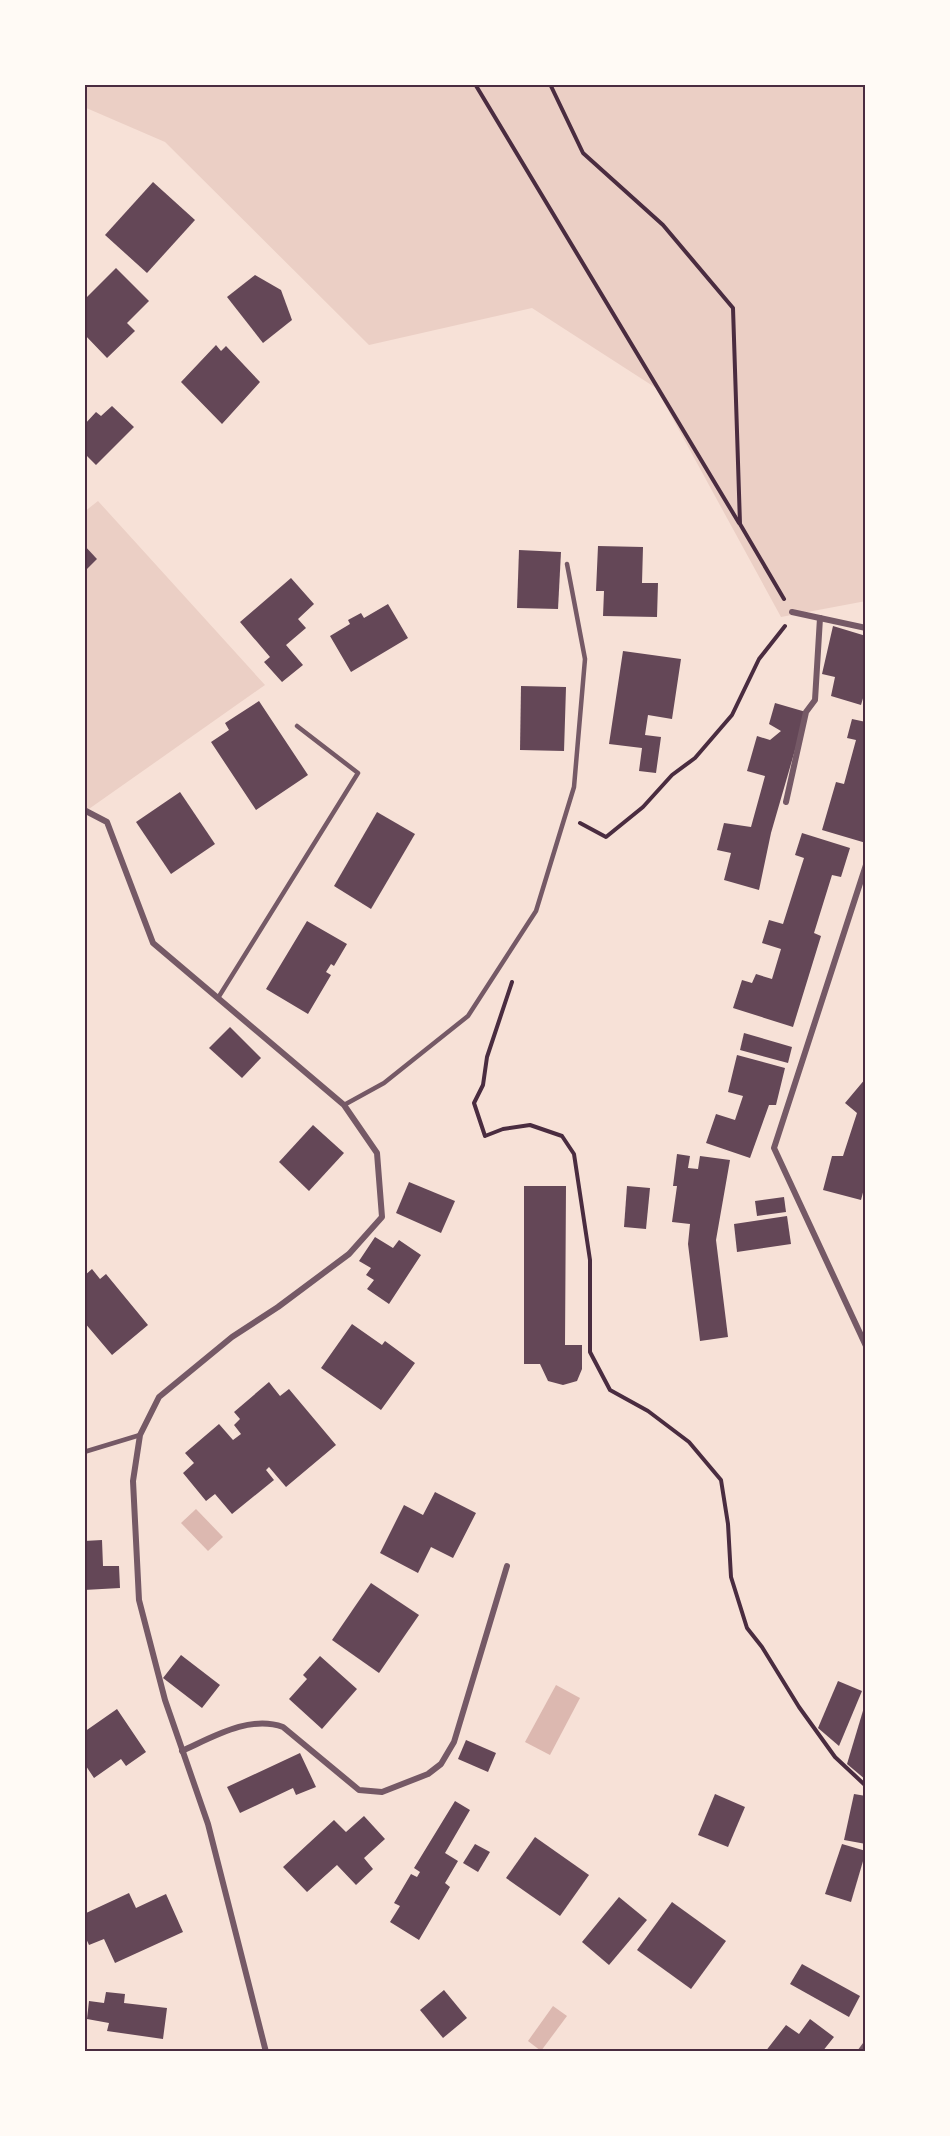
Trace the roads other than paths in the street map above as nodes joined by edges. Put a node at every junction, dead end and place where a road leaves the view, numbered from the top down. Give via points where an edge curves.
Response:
1 (567, 564) dead end
2 (792, 612) road end
3 (820, 618) junction
4 (866, 628) edge
5 (297, 726) dead end
6 (786, 802) dead end
7 (84, 810) edge
8 (866, 865) edge
9 (218, 998) junction
10 (344, 1105) junction
11 (866, 1346) edge
12 (140, 1435) junction
13 (84, 1452) edge
14 (507, 1566) dead end
15 (182, 1751) junction
16 (866, 2044) edge
17 (266, 2052) edge
18 (860, 2052) edge

1 - 10 lane via 585,659 574,787 536,911 468,1016 384,1083
2 - 3 street
3 - 4 street
3 - 6 street via 815,700 806,712
5 - 9 lane via 358,773
7 - 9 street via 107,822 153,943
8 - 11 street via 774,1148
9 - 10 street
10 - 12 street via 377,1154 382,1217 349,1254 232,1337 159,1397
12 - 13 lane
12 - 15 street via 134,1481 139,1600
14 - 15 street via 454,1742 441,1764 428,1774 382,1792 360,1790 282,1726 268,1721 239,1726
15 - 17 street via 208,1824
16 - 18 street

